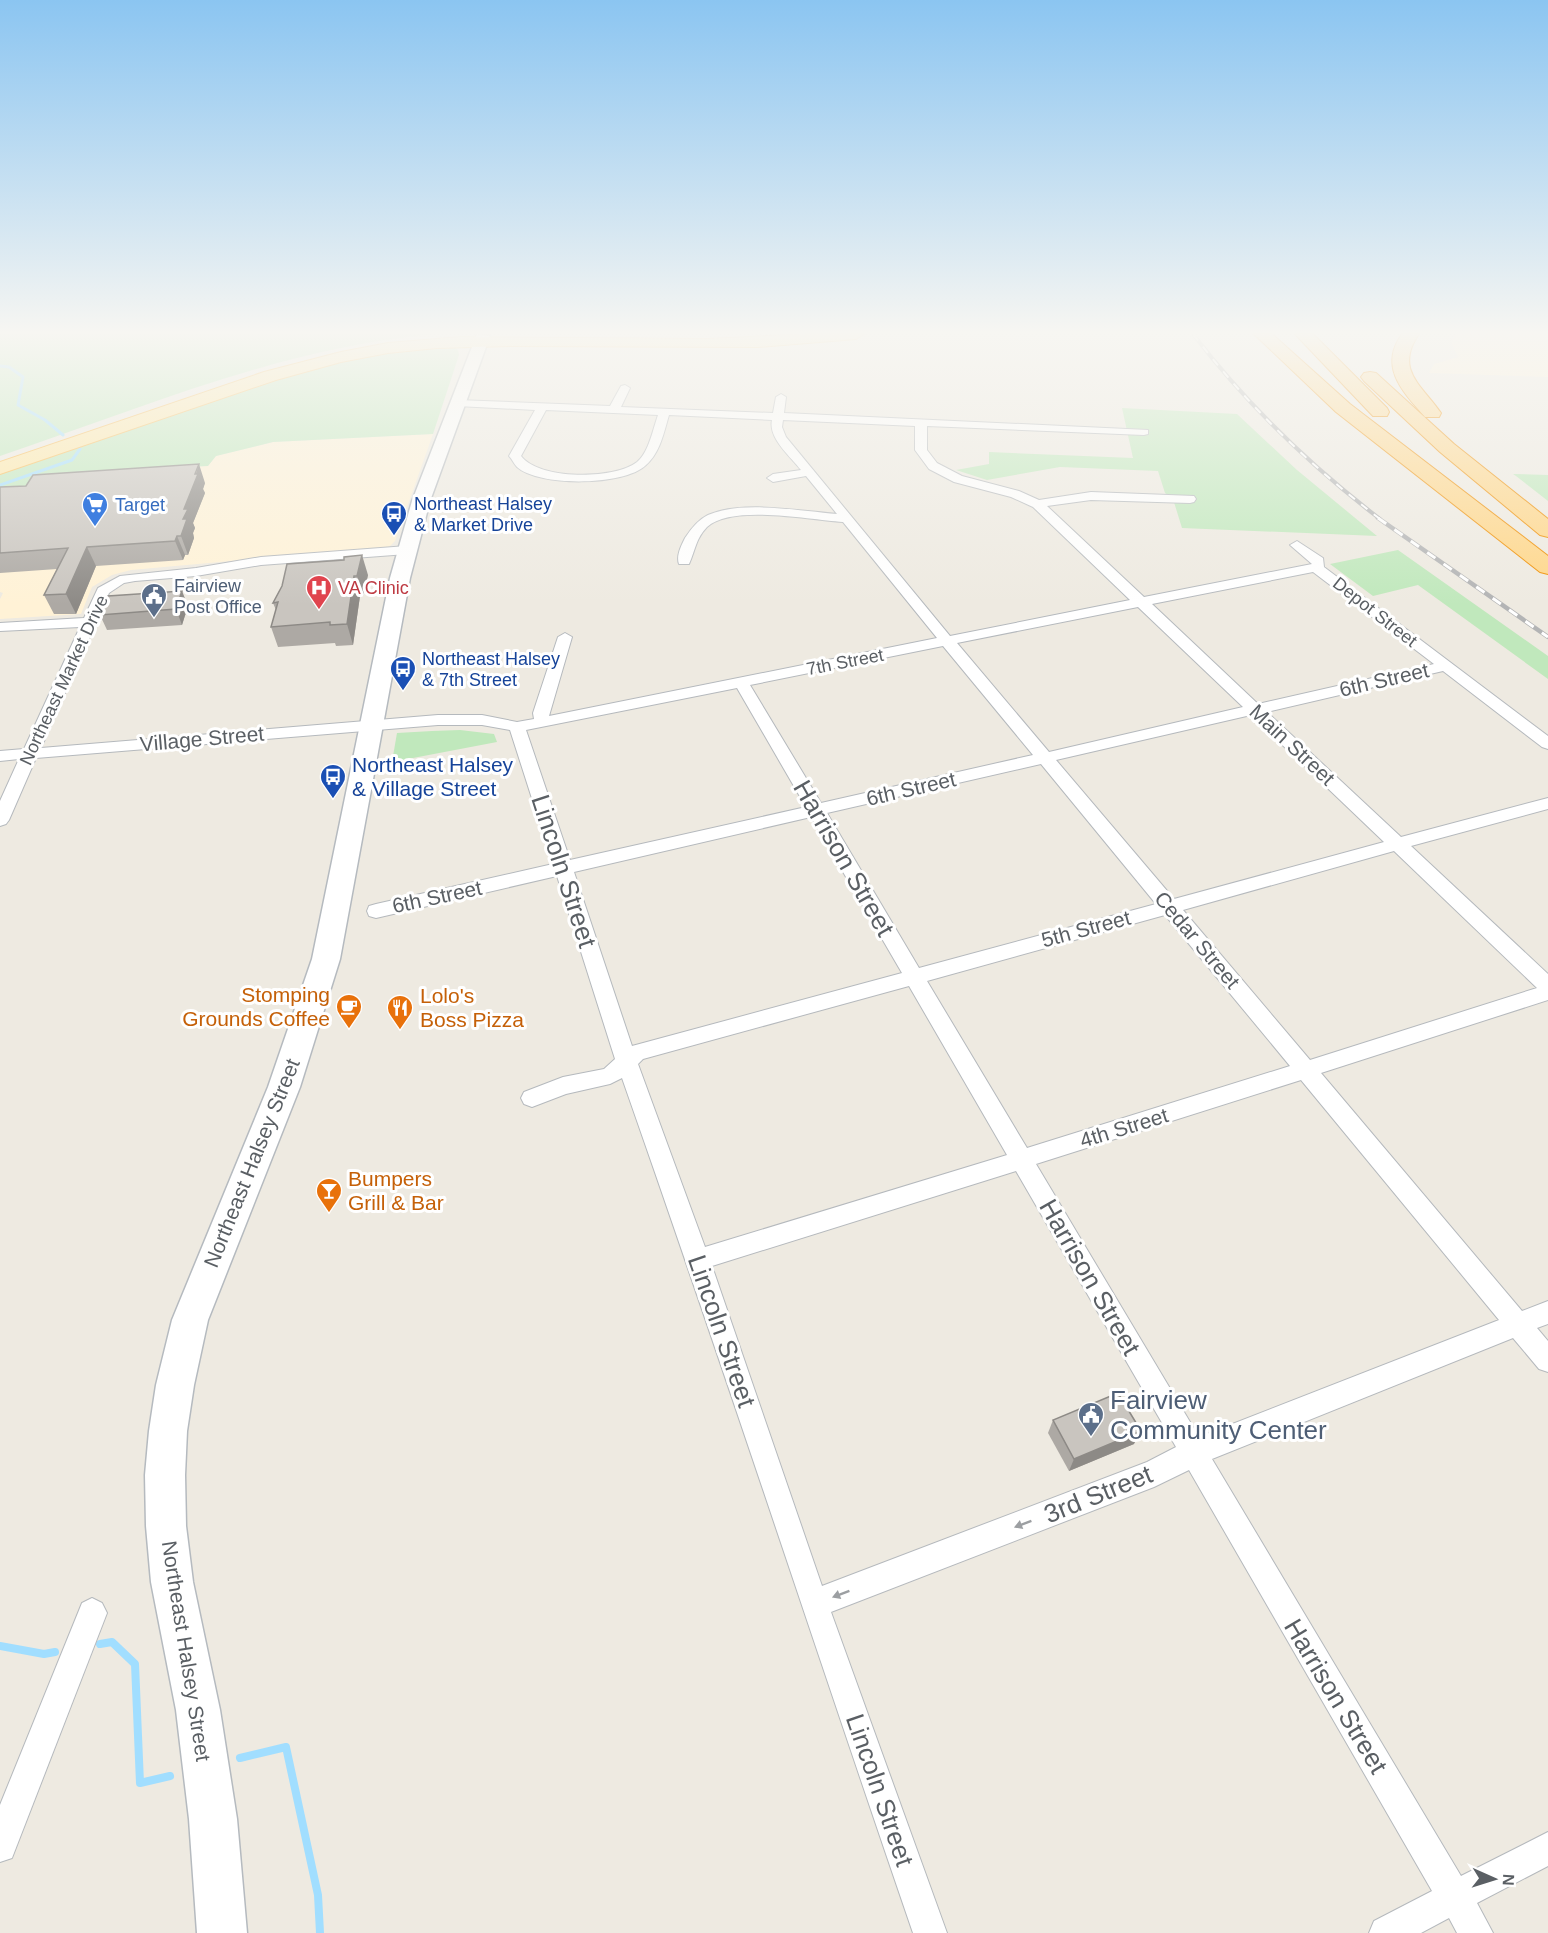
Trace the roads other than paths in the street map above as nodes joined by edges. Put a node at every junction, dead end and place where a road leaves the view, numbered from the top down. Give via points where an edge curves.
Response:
1 (110, 424) edge
2 (130, 424) edge
3 (450, 424) edge
4 (533, 424) edge
5 (660, 424) edge
6 (776, 424) edge
7 (921, 424) edge
8 (951, 424) edge
9 (1364, 424) edge
10 (1392, 424) edge
11 (1420, 424) edge
12 (1443, 424) edge
13 (1144, 432) dead end
14 (0, 461) edge
15 (0, 468) edge
16 (810, 472) junction
17 (773, 478) dead end
18 (1190, 499) dead end
19 (1036, 504) junction
20 (848, 519) junction
21 (1548, 529) edge
22 (1297, 544) dead end
23 (406, 550) junction
24 (1548, 555) edge
25 (684, 561) dead end
26 (1316, 567) junction
27 (1548, 567) edge
28 (1139, 602) junction
29 (90, 622) junction
30 (0, 627) edge
31 (565, 637) dead end
32 (947, 641) junction
33 (1445, 666) junction
34 (741, 682) junction
35 (1255, 710) junction
36 (543, 722) junction
37 (372, 724) junction
38 (517, 727) junction
39 (1548, 744) edge
40 (31, 753) junction
41 (0, 756) edge
42 (1047, 758) junction
43 (1548, 803) edge
44 (816, 810) junction
45 (0, 820) edge
46 (1396, 843) junction
47 (564, 869) junction
48 (1168, 907) junction
49 (376, 911) dead end
50 (914, 975) junction
51 (1548, 986) edge
52 (1548, 992) edge
53 (627, 1062) junction
54 (1306, 1069) junction
55 (532, 1098) dead end
56 (1022, 1159) junction
57 (698, 1260) junction
58 (1548, 1312) edge
59 (1518, 1323) junction
60 (1548, 1360) edge
61 (1193, 1453) junction
62 (814, 1604) junction
63 (92, 1613) dead end
64 (0, 1846) edge
65 (1548, 1848) edge
66 (1455, 1897) junction
67 (222, 1933) edge
68 (930, 1933) edge
69 (1386, 1933) edge
70 (1476, 1933) edge

1 - 14 main road
2 - 15 main road
3 - 23 main road, Northeast Halsey Street
4 - 5 street via 515,456 530,471 614,476 636,468 646,458
6 - 16 street, Cedar Street via 781,438
7 - 19 street via 921,450 933,466 958,479 1015,494
8 - 13 street
9 - 27 highway
10 - 24 highway
11 - 21 highway
12 - 21 highway
16 - 17 street
16 - 20 street, Cedar Street
18 - 19 street via 1091,496
19 - 28 street, Main Street
20 - 25 street via 722,514 700,527 686,549
20 - 32 street, Cedar Street
22 - 26 street, Depot Street via 1318,561
23 - 29 street, Northeast Market Drive via 261,561 127,578 103,591
23 - 37 main road, Northeast Halsey Street
26 - 28 street, 7th Street
26 - 33 street, Depot Street
28 - 32 street, 7th Street
28 - 35 street, Main Street
29 - 30 street
29 - 40 street, Northeast Market Drive
31 - 36 street via 541,713
32 - 34 street, 7th Street
32 - 42 street, Cedar Street
33 - 35 street, 6th Street
33 - 39 street, Depot Street
34 - 36 street, 7th Street
34 - 44 street, Harrison Street
35 - 42 street, 6th Street
35 - 46 street, Main Street
36 - 38 street, 7th Street
37 - 38 street, 7th Street via 459,719
37 - 40 street, Village Street
37 - 67 main road, Northeast Halsey Street via 326,959 284,1087 190,1320 168,1431 166,1526 213,1819
38 - 47 street, Lincoln Street
40 - 41 street, Village Street
40 - 45 street, Northeast Market Drive
42 - 44 street, 6th Street
42 - 48 street, Cedar Street
43 - 46 street, 5th Street
44 - 47 street, 6th Street
44 - 50 street, Harrison Street
46 - 48 street, 5th Street
46 - 51 street, Main Street
47 - 49 street, 6th Street
47 - 53 street, Lincoln Street
48 - 50 street, 5th Street
48 - 54 street, Cedar Street
50 - 53 street, 5th Street via 636,1053
50 - 56 street, Harrison Street
52 - 54 street, 4th Street
53 - 55 street, 5th Street via 610,1076 563,1086
53 - 57 street, Lincoln Street
54 - 56 street, 4th Street
54 - 59 street, Cedar Street
56 - 57 street, 4th Street
56 - 61 street, Harrison Street
57 - 62 street, Lincoln Street
58 - 59 street, 3rd Street
59 - 60 street, Cedar Street
59 - 61 street, 3rd Street
61 -> 62 street, 3rd Street via 1154,1473
61 - 66 street, Harrison Street
62 - 68 street, Lincoln Street
63 - 64 street
65 - 66 street
66 - 69 street
66 - 70 street, Harrison Street

